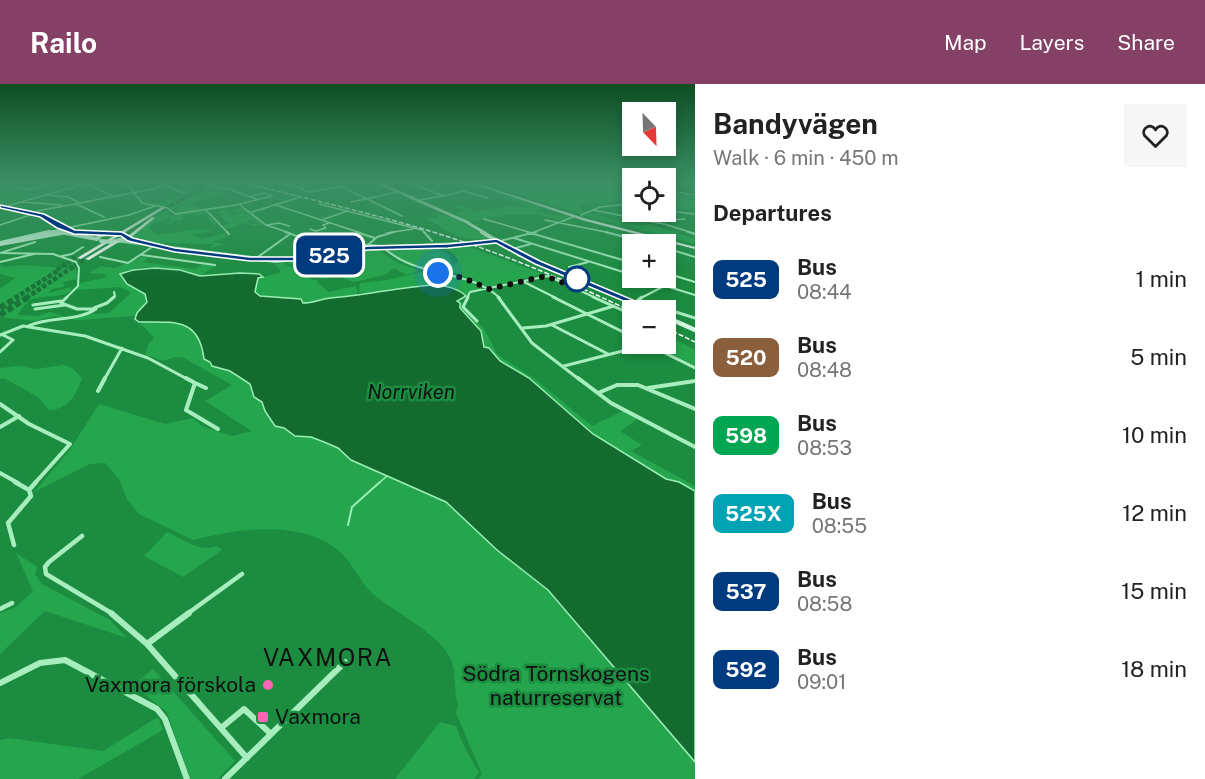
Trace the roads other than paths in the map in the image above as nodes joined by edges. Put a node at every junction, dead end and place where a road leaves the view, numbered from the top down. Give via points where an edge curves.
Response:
1 (35, 213) edge
2 (36, 213) edge
3 (37, 213) edge
4 (96, 213) edge
5 (137, 213) edge
6 (151, 213) edge
7 (154, 213) edge
8 (156, 213) tunnel mouth
9 (210, 213) edge
10 (254, 213) edge
11 (302, 213) edge
12 (342, 213) edge
13 (358, 213) edge
14 (397, 213) edge
15 (448, 213) edge
16 (565, 213) edge
17 (571, 213) edge
18 (584, 213) edge
19 (581, 215) dead end
20 (402, 216) dead end
21 (104, 217) dead end
22 (573, 217) dead end
23 (484, 219) dead end
24 (685, 219) dead end
25 (322, 220) junction
26 (545, 220) dead end
27 (676, 220) edge
28 (561, 221) junction
29 (330, 222) junction
30 (654, 222) edge
31 (0, 225) edge
32 (267, 225) junction
33 (289, 226) dead end
34 (68, 229) junction
35 (417, 229) junction
36 (310, 230) dead end
37 (59, 232) junction
38 (534, 232) junction
39 (290, 233) junction
40 (105, 234) junction
41 (229, 234) dead end
42 (695, 234) edge
43 (127, 236) junction
44 (622, 236) edge
45 (375, 238) junction
46 (512, 238) junction
47 (98, 239) junction
48 (497, 240) junction
49 (432, 241) dead end
50 (35, 242) dead end
51 (116, 242) junction
52 (0, 243) edge
53 (467, 243) dead end
54 (369, 244) junction
55 (532, 244) junction
56 (155, 246) junction
57 (83, 247) dead end
58 (382, 247) junction
59 (695, 247) edge
60 (676, 251) edge
61 (1, 253) edge
62 (36, 253) junction
63 (142, 255) junction
64 (213, 255) joint
65 (61, 256) junction
66 (100, 257) dead end
67 (695, 257) edge
68 (81, 258) junction
69 (250, 259) junction
70 (300, 259) junction
71 (255, 260) junction
72 (537, 260) dead end
73 (622, 260) edge
74 (0, 262) edge
75 (589, 262) junction
76 (215, 264) dead end
77 (569, 267) dead end
78 (622, 272) edge
79 (676, 276) edge
80 (523, 282) junction
81 (695, 282) edge
82 (659, 288) edge
83 (675, 288) edge
84 (489, 289) junction
85 (114, 292) dead end
86 (695, 295) edge
87 (62, 300) junction
88 (629, 300) edge
89 (33, 305) dead end
90 (65, 305) junction
91 (615, 306) junction
92 (94, 308) junction
93 (35, 309) dead end
94 (622, 310) edge
95 (587, 314) junction
96 (695, 318) edge
97 (477, 321) dead end
98 (676, 321) edge
99 (552, 325) junction
100 (28, 327) junction
101 (522, 328) junction
102 (695, 330) edge
103 (622, 332) edge
104 (1, 335) edge
105 (122, 348) junction
106 (622, 351) edge
107 (0, 352) edge
108 (609, 354) junction
109 (668, 354) edge
110 (563, 366) junction
111 (695, 368) edge
112 (695, 381) edge
113 (195, 383) junction
114 (206, 388) dead end
115 (648, 388) junction
116 (98, 391) dead end
117 (598, 393) junction
118 (0, 404) edge
119 (695, 409) edge
120 (19, 416) junction
121 (0, 427) edge
122 (218, 429) dead end
123 (695, 447) edge
124 (0, 473) edge
125 (29, 490) junction
126 (82, 536) dead end
127 (14, 545) dead end
128 (242, 574) dead end
129 (12, 603) dead end
130 (0, 609) edge
131 (147, 644) junction
132 (345, 662) dead end
133 (0, 683) edge
134 (220, 728) junction
135 (271, 734) junction
136 (247, 758) junction
137 (187, 779) edge
138 (225, 779) edge

1 - 31 street
2 - 37 street
3 - 34 street
4 - 21 street
5 - 34 street
6 - 40 highway
7 - 68 highway
8 - 43 highway
9 - 41 street
10 - 32 street
11 - 25 street
12 - 25 street
13 - 35 street
14 - 20 street
15 - 48 main road
16 - 59 highway
17 - 59 highway
18 - 19 street
22 - 28 street
23 - 38 street
24 - 27 street
25 - 29 street
26 - 28 street
28 - 38 street
28 - 44 street
29 - 36 street via 323,225 326,228
29 - 45 street
30 - 42 street
32 - 33 street
32 - 39 street
34 - 37 main road
34 - 40 main road
35 - 45 street
35 - 49 street
37 - 47 main road
37 - 52 main road
38 - 46 street
38 - 73 street
39 - 54 street via 312,240
39 - 71 street
40 - 43 main road, bridge
40 - 47 main road
43 - 51 main road
43 - 56 street
45 - 54 street
46 - 48 street
46 - 55 street
47 - 51 main road, bridge
47 - 68 highway
48 - 48 street via 475,242
48 - 88 main road via 527,258
50 - 61 street
51 - 56 street
51 - 68 highway
53 - 58 street
54 - 58 street
55 - 72 street via 515,248
55 - 75 street
56 - 63 street
56 - 64 street
57 - 65 street
58 - 70 street
58 - 84 street via 408,265 464,278
60 - 67 street
61 - 62 street
62 - 65 street
62 - 74 street
63 - 66 street via 128,263
63 - 76 street
64 - 69 street
65 - 87 street via 77,263 79,274 78,286
69 - 70 street
69 - 71 street
70 - 71 street
75 - 77 street
75 - 78 street
79 - 81 street
80 - 84 street
80 - 91 street via 546,276
80 - 95 street
82 - 96 street via 638,300
83 - 86 street
84 - 97 street via 470,292 463,304
84 - 101 street via 505,300
85 - 92 street via 112,299
87 - 89 street
87 - 90 street
90 - 92 street
90 - 93 street
91 - 94 street
91 - 95 street
92 - 100 street via 93,312 45,319
95 - 99 street
95 - 103 street
98 - 102 main road
99 - 101 street
99 - 108 street
100 - 104 street
100 - 105 street via 85,336
101 - 110 street via 532,344
104 - 107 street via 14,340
105 - 113 street
105 - 116 street
106 - 108 street
108 - 110 street
109 - 111 street
110 - 117 street
112 - 115 street
113 - 114 street
113 - 122 street via 186,410
115 - 117 street via 626,383
115 - 119 street
117 - 123 street
118 - 120 street
120 - 121 street
120 - 125 street via 70,444
124 - 125 street
125 - 127 street via 31,496 8,523
126 - 131 street via 49,562 46,574 118,617
128 - 131 street
129 - 130 street
131 - 134 street
132 - 135 street
133 - 137 street via 40,663 65,660 157,709 165,719
134 - 135 street via 244,709
134 - 136 street
135 - 136 street
136 - 138 street

